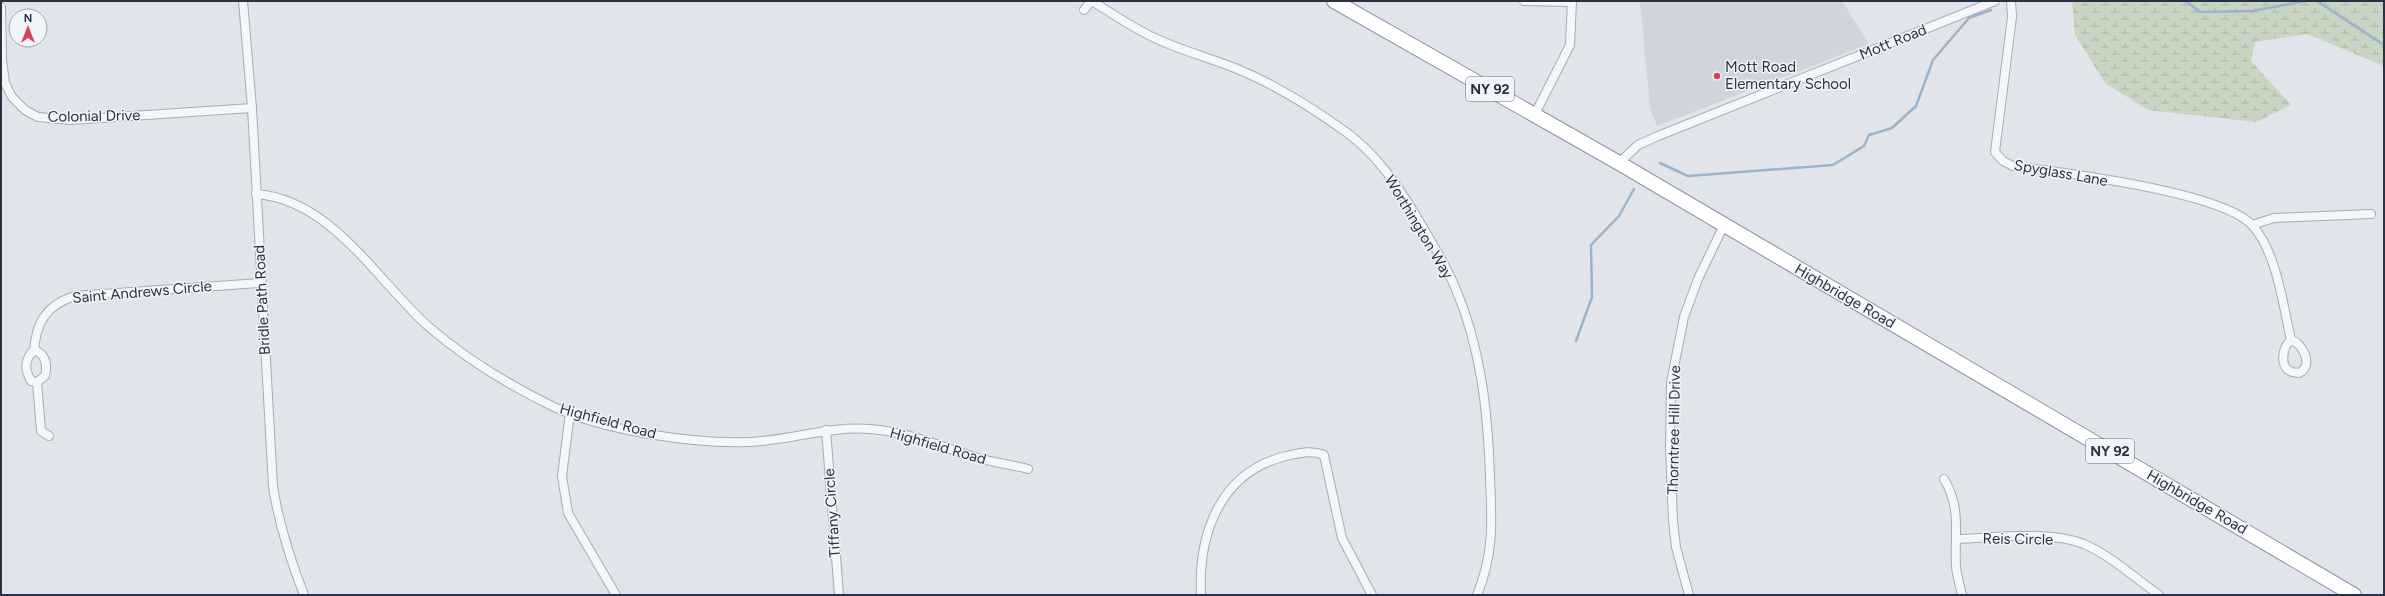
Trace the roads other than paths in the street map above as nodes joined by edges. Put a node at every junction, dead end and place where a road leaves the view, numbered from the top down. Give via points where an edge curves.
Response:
1 (243, 1) edge
2 (1091, 1) edge
3 (1334, 1) edge
4 (1524, 1) edge
5 (1572, 1) edge
6 (1995, 1) edge
7 (2012, 1) edge
8 (1, 7) edge
9 (1084, 10) dead end
10 (252, 108) junction
11 (1535, 114) junction
12 (1619, 163) junction
13 (256, 194) junction
14 (2371, 214) dead end
15 (1724, 225) junction
16 (2252, 225) junction
17 (260, 283) junction
18 (2291, 340) dead end
19 (34, 351) junction
20 (37, 382) junction
21 (570, 413) junction
22 (826, 430) junction
23 (49, 436) dead end
24 (1028, 469) dead end
25 (1944, 479) dead end
26 (1957, 539) junction
27 (304, 595) edge
28 (616, 595) edge
29 (839, 595) edge
30 (1201, 595) edge
31 (1372, 595) edge
32 (1477, 595) edge
33 (1690, 595) edge
34 (1962, 595) edge
35 (2159, 595) edge
36 (2354, 595) edge

1 - 10 street, Bridle Path Road
2 - 9 street
2 - 32 street, Worthington Way via 1156,39 1249,74 1347,132 1368,151 1406,201 1455,287 1472,337 1483,386 1488,432 1492,532 1490,557
3 - 11 highway, Highbridge Road / NY 92
4 - 5 street
5 - 11 street via 1570,45
6 - 12 street, Mott Road via 1658,136 1638,145
7 - 16 street, Spyglass Lane via 1995,152 2003,161 2013,166 2190,196 2242,217
8 - 10 street, Colonial Drive via 5,83 12,97 25,110 38,117 71,120
10 - 13 street, Bridle Path Road
11 - 12 highway, Highbridge Road / NY 92
12 - 15 highway, Highbridge Road / NY 92
13 - 17 street, Bridle Path Road
13 - 21 street, Highfield Road via 281,198 313,213 332,226 406,306 434,332 472,361 515,387
14 - 16 street via 2274,218
15 - 33 street, Thorntree Hill Drive via 1698,278 1684,317 1671,382 1673,521 1676,547
15 - 36 highway, Highbridge Road / NY 92
16 - 18 street, Spyglass Lane via 2272,265
17 - 19 street, Saint Andrews Circle via 74,296 61,300 51,308 38,325
17 - 27 street, Bridle Path Road via 277,516
19 - 20 street, Saint Andrews Circle via 27,358 26,373 31,381
19 - 20 street via 43,354 47,367 45,376
20 - 23 street via 41,431
21 - 22 street, Highfield Road via 603,423 674,438 708,442 751,442
21 - 28 street via 562,476 568,513
22 - 24 street, Highfield Road via 894,431 981,458
22 - 29 street, Tiffany Circle
25 - 26 street via 1953,494
26 - 34 street via 1956,568
26 - 35 street, Reis Circle via 2043,537 2078,542 2094,549
30 - 31 street via 1202,551 1214,513 1237,481 1274,459 1312,450 1324,454 1342,538

